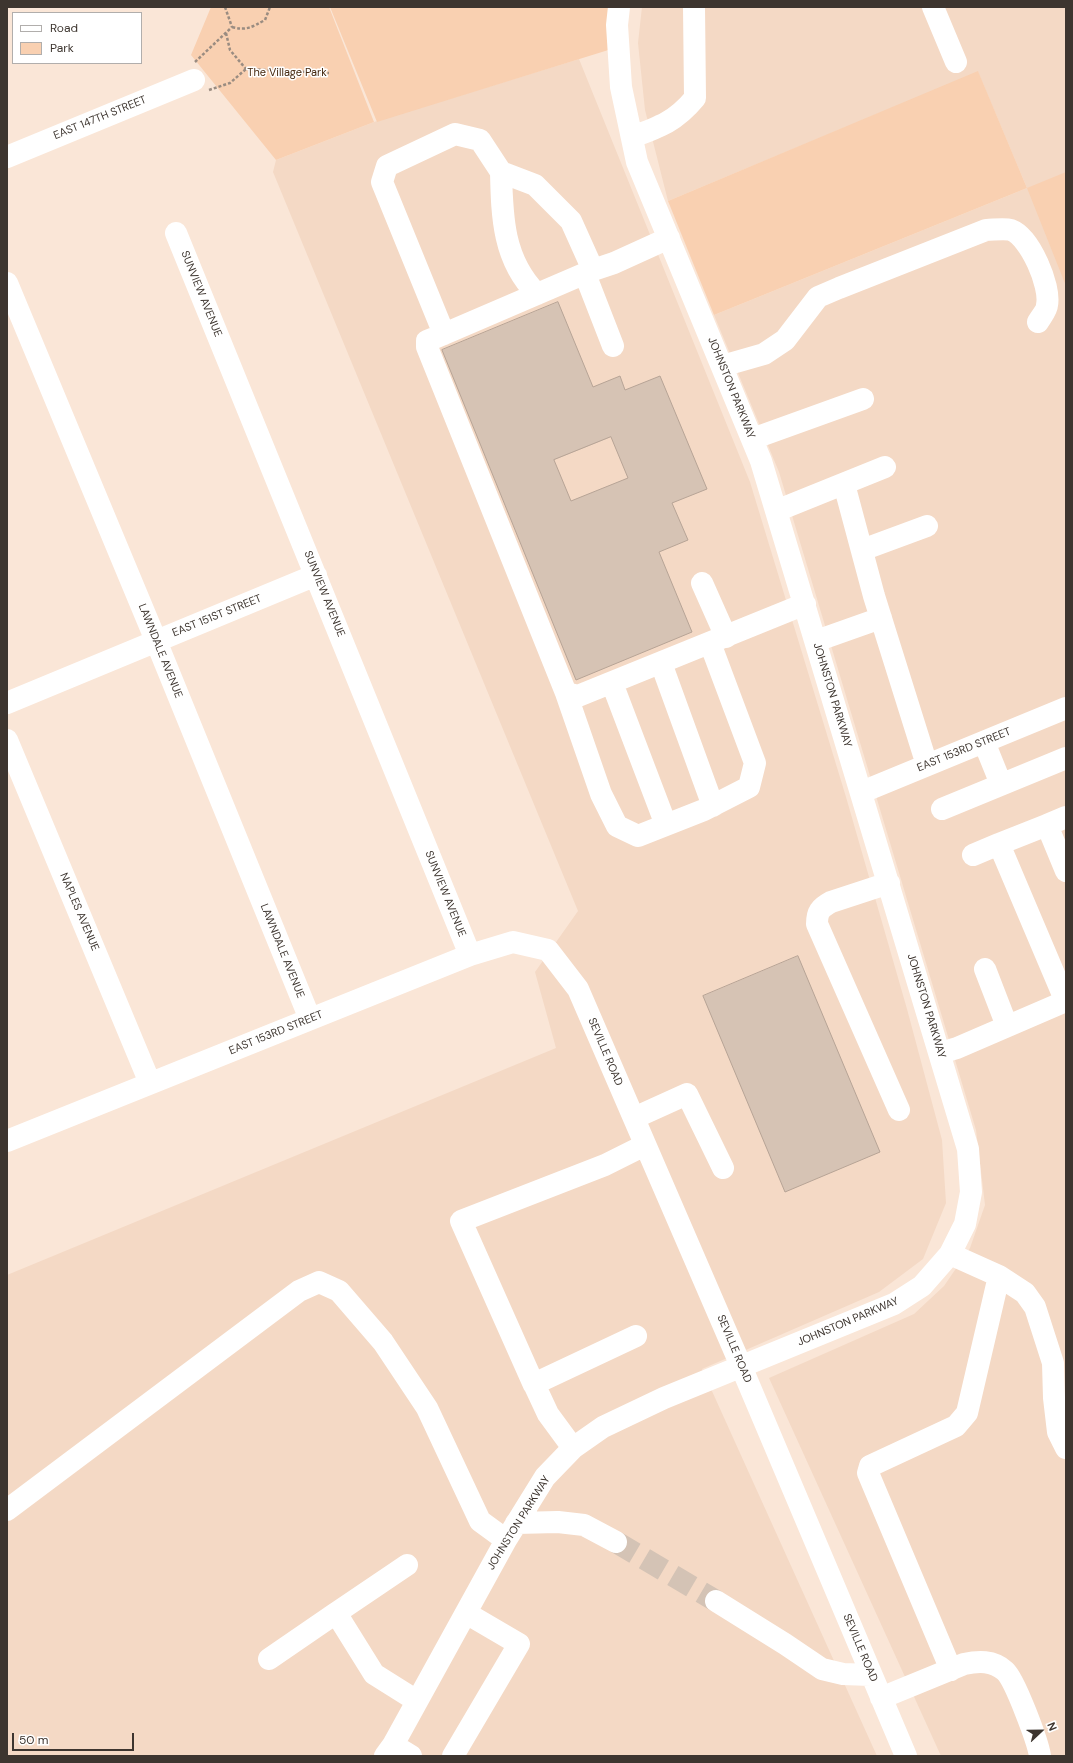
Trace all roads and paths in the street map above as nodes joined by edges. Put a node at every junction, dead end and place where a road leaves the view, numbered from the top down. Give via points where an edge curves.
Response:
1 (225, 7) edge
2 (270, 7) edge
3 (619, 7) edge
4 (694, 7) edge
5 (933, 7) edge
6 (232, 27) junction
7 (226, 32) junction
8 (956, 62) dead end
9 (246, 69) junction
10 (329, 73) dead end
11 (198, 78) junction
12 (632, 137) junction
13 (7, 157) edge
14 (501, 172) junction
15 (176, 233) dead end
16 (669, 238) junction
17 (589, 272) junction
18 (7, 283) edge
19 (537, 294) junction
20 (1038, 322) dead end
21 (444, 334) junction
22 (613, 346) dead end
23 (722, 366) junction
24 (862, 399) dead end
25 (752, 439) junction
26 (885, 467) dead end
27 (844, 484) junction
28 (776, 511) junction
29 (927, 526) dead end
30 (862, 550) junction
31 (316, 576) junction
32 (702, 583) dead end
33 (805, 604) junction
34 (881, 618) junction
35 (718, 640) junction
36 (816, 641) junction
37 (156, 642) junction
38 (661, 663) junction
39 (612, 683) junction
40 (566, 693) junction
41 (7, 703) edge
42 (1066, 708) edge
43 (7, 740) edge
44 (984, 742) junction
45 (1066, 758) edge
46 (927, 765) junction
47 (1001, 784) junction
48 (862, 792) junction
49 (713, 806) junction
50 (942, 809) dead end
51 (1057, 821) edge
52 (666, 825) junction
53 (999, 844) junction
54 (973, 855) dead end
55 (1066, 871) edge
56 (889, 883) junction
57 (548, 950) joint
58 (470, 955) junction
59 (985, 969) dead end
60 (1066, 1002) edge
61 (310, 1019) junction
62 (1007, 1026) junction
63 (940, 1053) junction
64 (150, 1083) junction
65 (899, 1110) dead end
66 (634, 1118) junction
67 (7, 1142) edge
68 (645, 1145) junction
69 (723, 1168) dead end
70 (950, 1254) junction
71 (999, 1276) junction
72 (636, 1336) dead end
73 (741, 1366) junction
74 (534, 1385) junction
75 (573, 1448) junction
76 (1066, 1448) edge
77 (7, 1510) edge
78 (511, 1532) junction
79 (616, 1542) tunnel mouth
80 (406, 1565) dead end
81 (716, 1601) tunnel mouth
82 (336, 1613) junction
83 (466, 1613) junction
84 (269, 1658) dead end
85 (951, 1670) junction
86 (871, 1675) junction
87 (881, 1698) junction
88 (417, 1701) junction
89 (389, 1751) edge
90 (411, 1756) edge
91 (453, 1756) edge
92 (906, 1756) edge
93 (1040, 1756) edge

1 - 6 path
2 - 6 path via 265,20 254,26 242,30
3 - 12 street, JOHNSTON PARKWAY via 617,25 621,87
4 - 12 street via 696,98 683,112 664,125
5 - 8 street
6 - 7 path
7 - 9 path via 230,50
7 - 11 path
9 - 10 path
9 - 11 path via 230,82
11 - 13 street, EAST 147TH STREET
12 - 16 street, JOHNSTON PARKWAY via 637,162
14 - 17 street via 535,185 571,221
14 - 19 street via 507,245 526,283
14 - 21 street via 480,140 455,134 386,166 382,182
15 - 31 street, SUNVIEW AVENUE
16 - 17 street via 614,264
16 - 23 street, JOHNSTON PARKWAY
17 - 19 street
17 - 22 street
18 - 37 street, LAWNDALE AVENUE
19 - 21 street
20 - 23 street via 1048,306 1046,288 1037,260 1025,241 1011,230 986,230 818,298 786,340 764,354
21 - 40 street via 427,341 427,347
23 - 25 street, JOHNSTON PARKWAY
24 - 25 street
25 - 28 street, JOHNSTON PARKWAY
26 - 27 street
27 - 28 street
27 - 30 street
28 - 33 street, JOHNSTON PARKWAY
29 - 30 street
30 - 34 street
31 - 37 street, EAST 151ST STREET
31 - 58 street, SUNVIEW AVENUE
32 - 35 street
33 - 35 street
33 - 36 street, JOHNSTON PARKWAY
34 - 36 street
34 - 46 street
35 - 38 street
35 - 49 street via 755,763 749,787
36 - 48 street, JOHNSTON PARKWAY
37 - 41 street, EAST 151ST STREET
37 - 61 street, LAWNDALE AVENUE
38 - 39 street
38 - 49 street
39 - 40 street via 578,696
39 - 52 street
40 - 52 street via 601,794 617,826 638,836
42 - 44 street, EAST 153RD STREET
43 - 64 street, NAPLES AVENUE
44 - 46 street, EAST 153RD STREET
44 - 47 street
45 - 47 street
46 - 48 street, EAST 153RD STREET
47 - 50 street
48 - 56 street, JOHNSTON PARKWAY
49 - 52 street
51 - 53 street
51 - 55 street
53 - 54 street
53 - 60 street
56 - 63 street, JOHNSTON PARKWAY
56 - 65 street via 822,907 817,915 817,924
57 - 58 street, EAST 153RD STREET via 513,942
57 - 66 street, SEVILLE ROAD via 578,989
58 - 61 street, EAST 153RD STREET
59 - 62 street
60 - 62 street
61 - 64 street, EAST 153RD STREET
62 - 63 street
63 - 70 street, JOHNSTON PARKWAY via 968,1149 971,1192 965,1224
64 - 67 street, EAST 153RD STREET
66 - 68 street, SEVILLE ROAD
66 - 69 street via 687,1094
68 - 73 street, SEVILLE ROAD
68 - 74 street via 605,1164 461,1221
70 - 71 street
70 - 73 street, JOHNSTON PARKWAY via 922,1286 894,1304
71 - 76 street via 1025,1293 1035,1307 1053,1363 1058,1432
71 - 85 street via 967,1413 956,1426 870,1466 868,1474
72 - 74 street
73 - 75 street, JOHNSTON PARKWAY via 603,1427
73 - 86 street, SEVILLE ROAD
74 - 75 street via 548,1414
75 - 78 street, JOHNSTON PARKWAY via 545,1477
77 - 78 street via 298,1291 319,1282 339,1290 383,1342 426,1408 480,1521
78 - 79 street via 558,1522 584,1525
78 - 83 street, JOHNSTON PARKWAY
80 - 82 street
81 - 86 street via 822,1669 843,1674
82 - 84 street
82 - 88 street via 374,1674
83 - 88 street, JOHNSTON PARKWAY
83 - 91 street via 519,1644
85 - 87 street
85 - 93 street via 977,1661 990,1663 1005,1671 1017,1694
86 - 87 street, SEVILLE ROAD
87 - 92 street, SEVILLE ROAD
88 - 89 street, JOHNSTON PARKWAY
89 - 90 street

